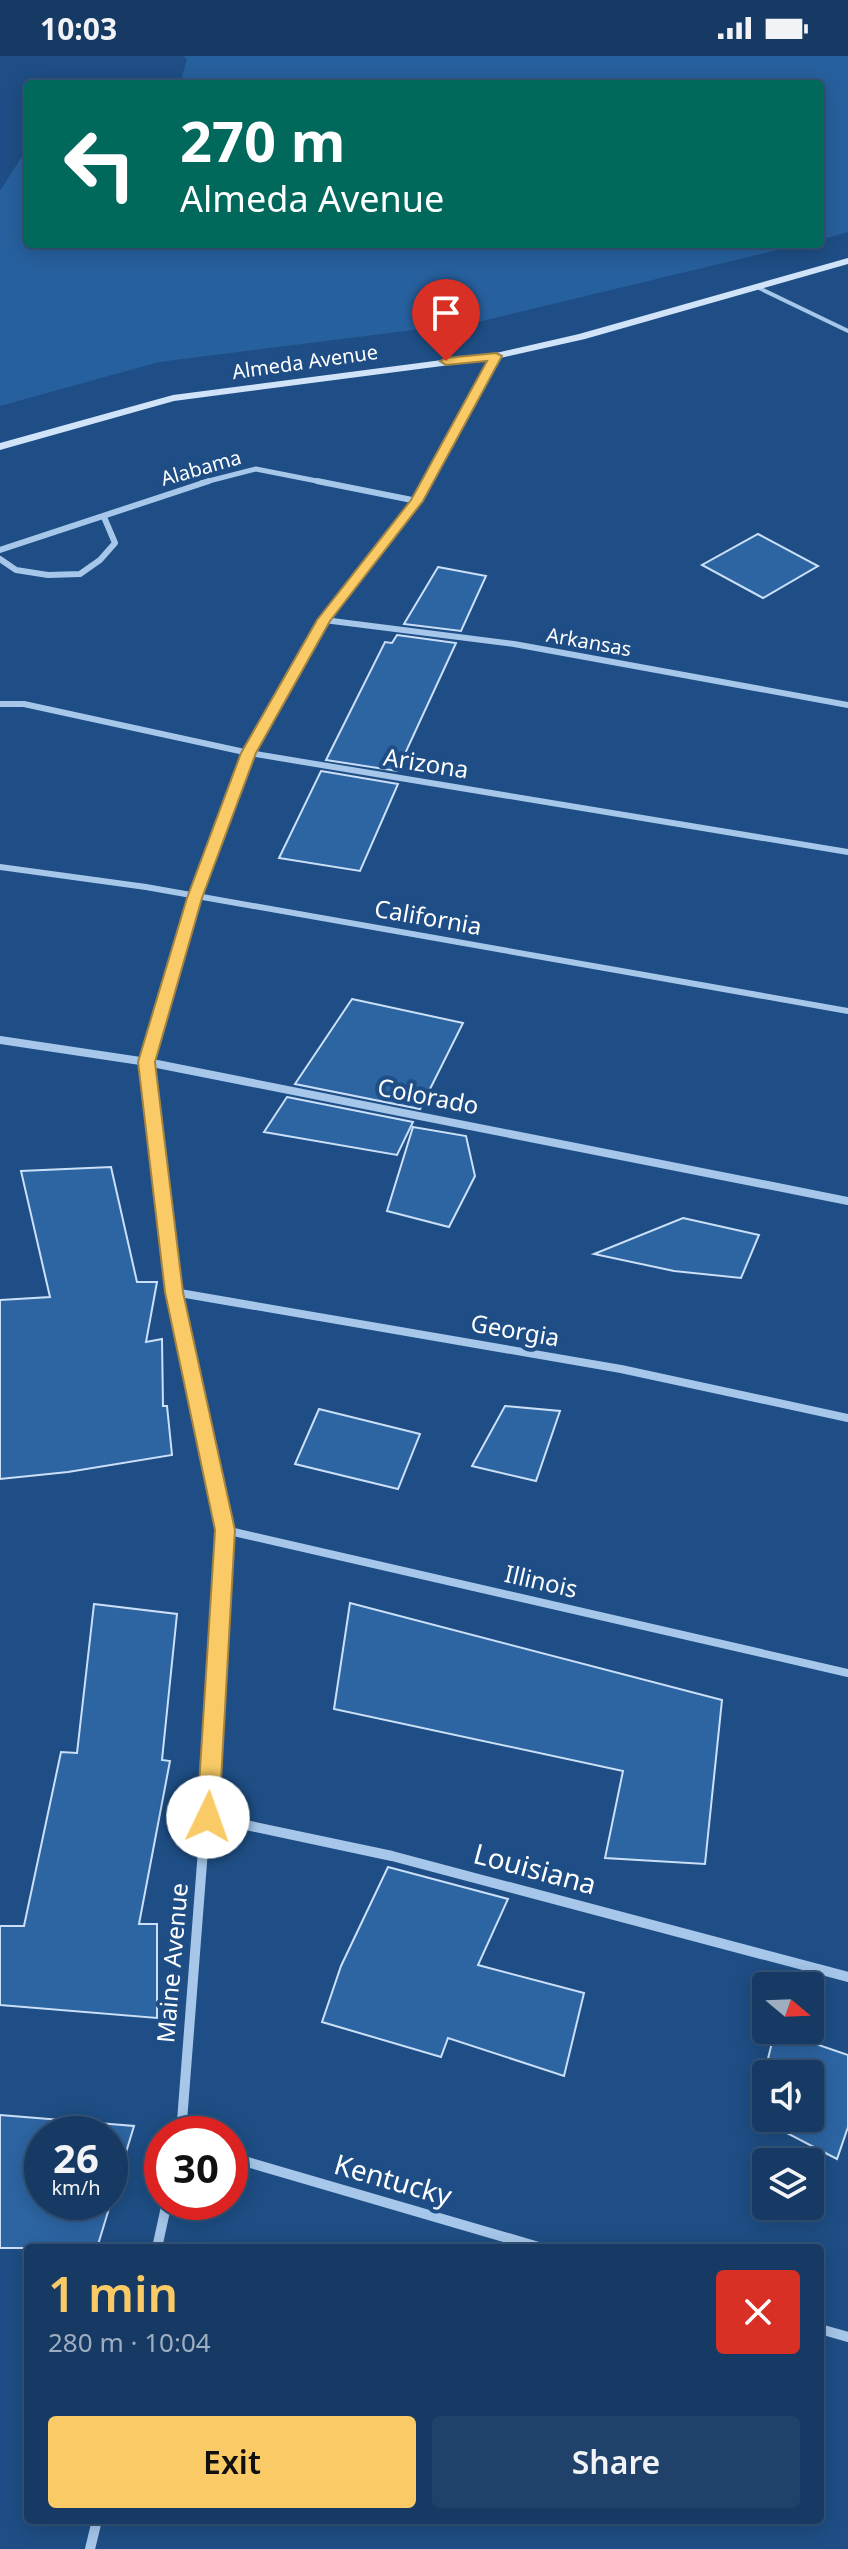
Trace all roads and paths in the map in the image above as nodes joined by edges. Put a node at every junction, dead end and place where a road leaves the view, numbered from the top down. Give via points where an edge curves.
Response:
1 (848, 261) edge
2 (757, 287) junction
3 (848, 331) edge
4 (496, 356) junction
5 (0, 447) edge
6 (417, 501) junction
7 (104, 517) junction
8 (0, 550) edge
9 (0, 559) edge
10 (324, 620) junction
11 (0, 704) edge
12 (848, 705) edge
13 (249, 753) junction
14 (848, 852) edge
15 (0, 867) edge
16 (195, 898) junction
17 (848, 1011) edge
18 (0, 1040) edge
19 (147, 1062) junction
20 (848, 1201) edge
21 (174, 1292) junction
22 (848, 1418) edge
23 (225, 1530) junction
24 (848, 1673) edge
25 (208, 1817) junction
26 (848, 1977) edge
27 (183, 2116) edge
28 (248, 2162) edge
29 (163, 2220) edge
30 (158, 2244) edge
31 (528, 2244) edge
32 (824, 2330) edge
33 (848, 2337) edge
34 (96, 2524) edge
35 (90, 2549) edge

1 - 2 main road, Almeda Avenue
2 - 3 lane
2 - 4 main road, Almeda Avenue
4 - 5 main road, Almeda Avenue via 173,398
4 - 6 street, Maine Avenue
6 - 7 street, Alabama via 256,469
6 - 10 street, Maine Avenue
7 - 8 street, Alabama
7 - 9 street via 115,543 80,574 16,570
10 - 12 street, Arkansas via 514,644
10 - 13 street, Maine Avenue
11 - 13 street, Arizona via 24,704
13 - 14 street, Arizona
13 - 16 street, Maine Avenue
15 - 16 street, California
16 - 17 street, California
16 - 19 street, Maine Avenue
18 - 19 street, Colorado
19 - 20 street, Colorado
19 - 21 street, Maine Avenue
21 - 22 street, Georgia via 621,1369
21 - 23 street, Maine Avenue
23 - 24 street, Illinois
23 - 25 street, Maine Avenue
25 - 26 street, Louisiana via 392,1856
25 - 27 street, Maine Avenue
28 - 31 street, Kentucky
29 - 30 street
32 - 33 street
34 - 35 street

